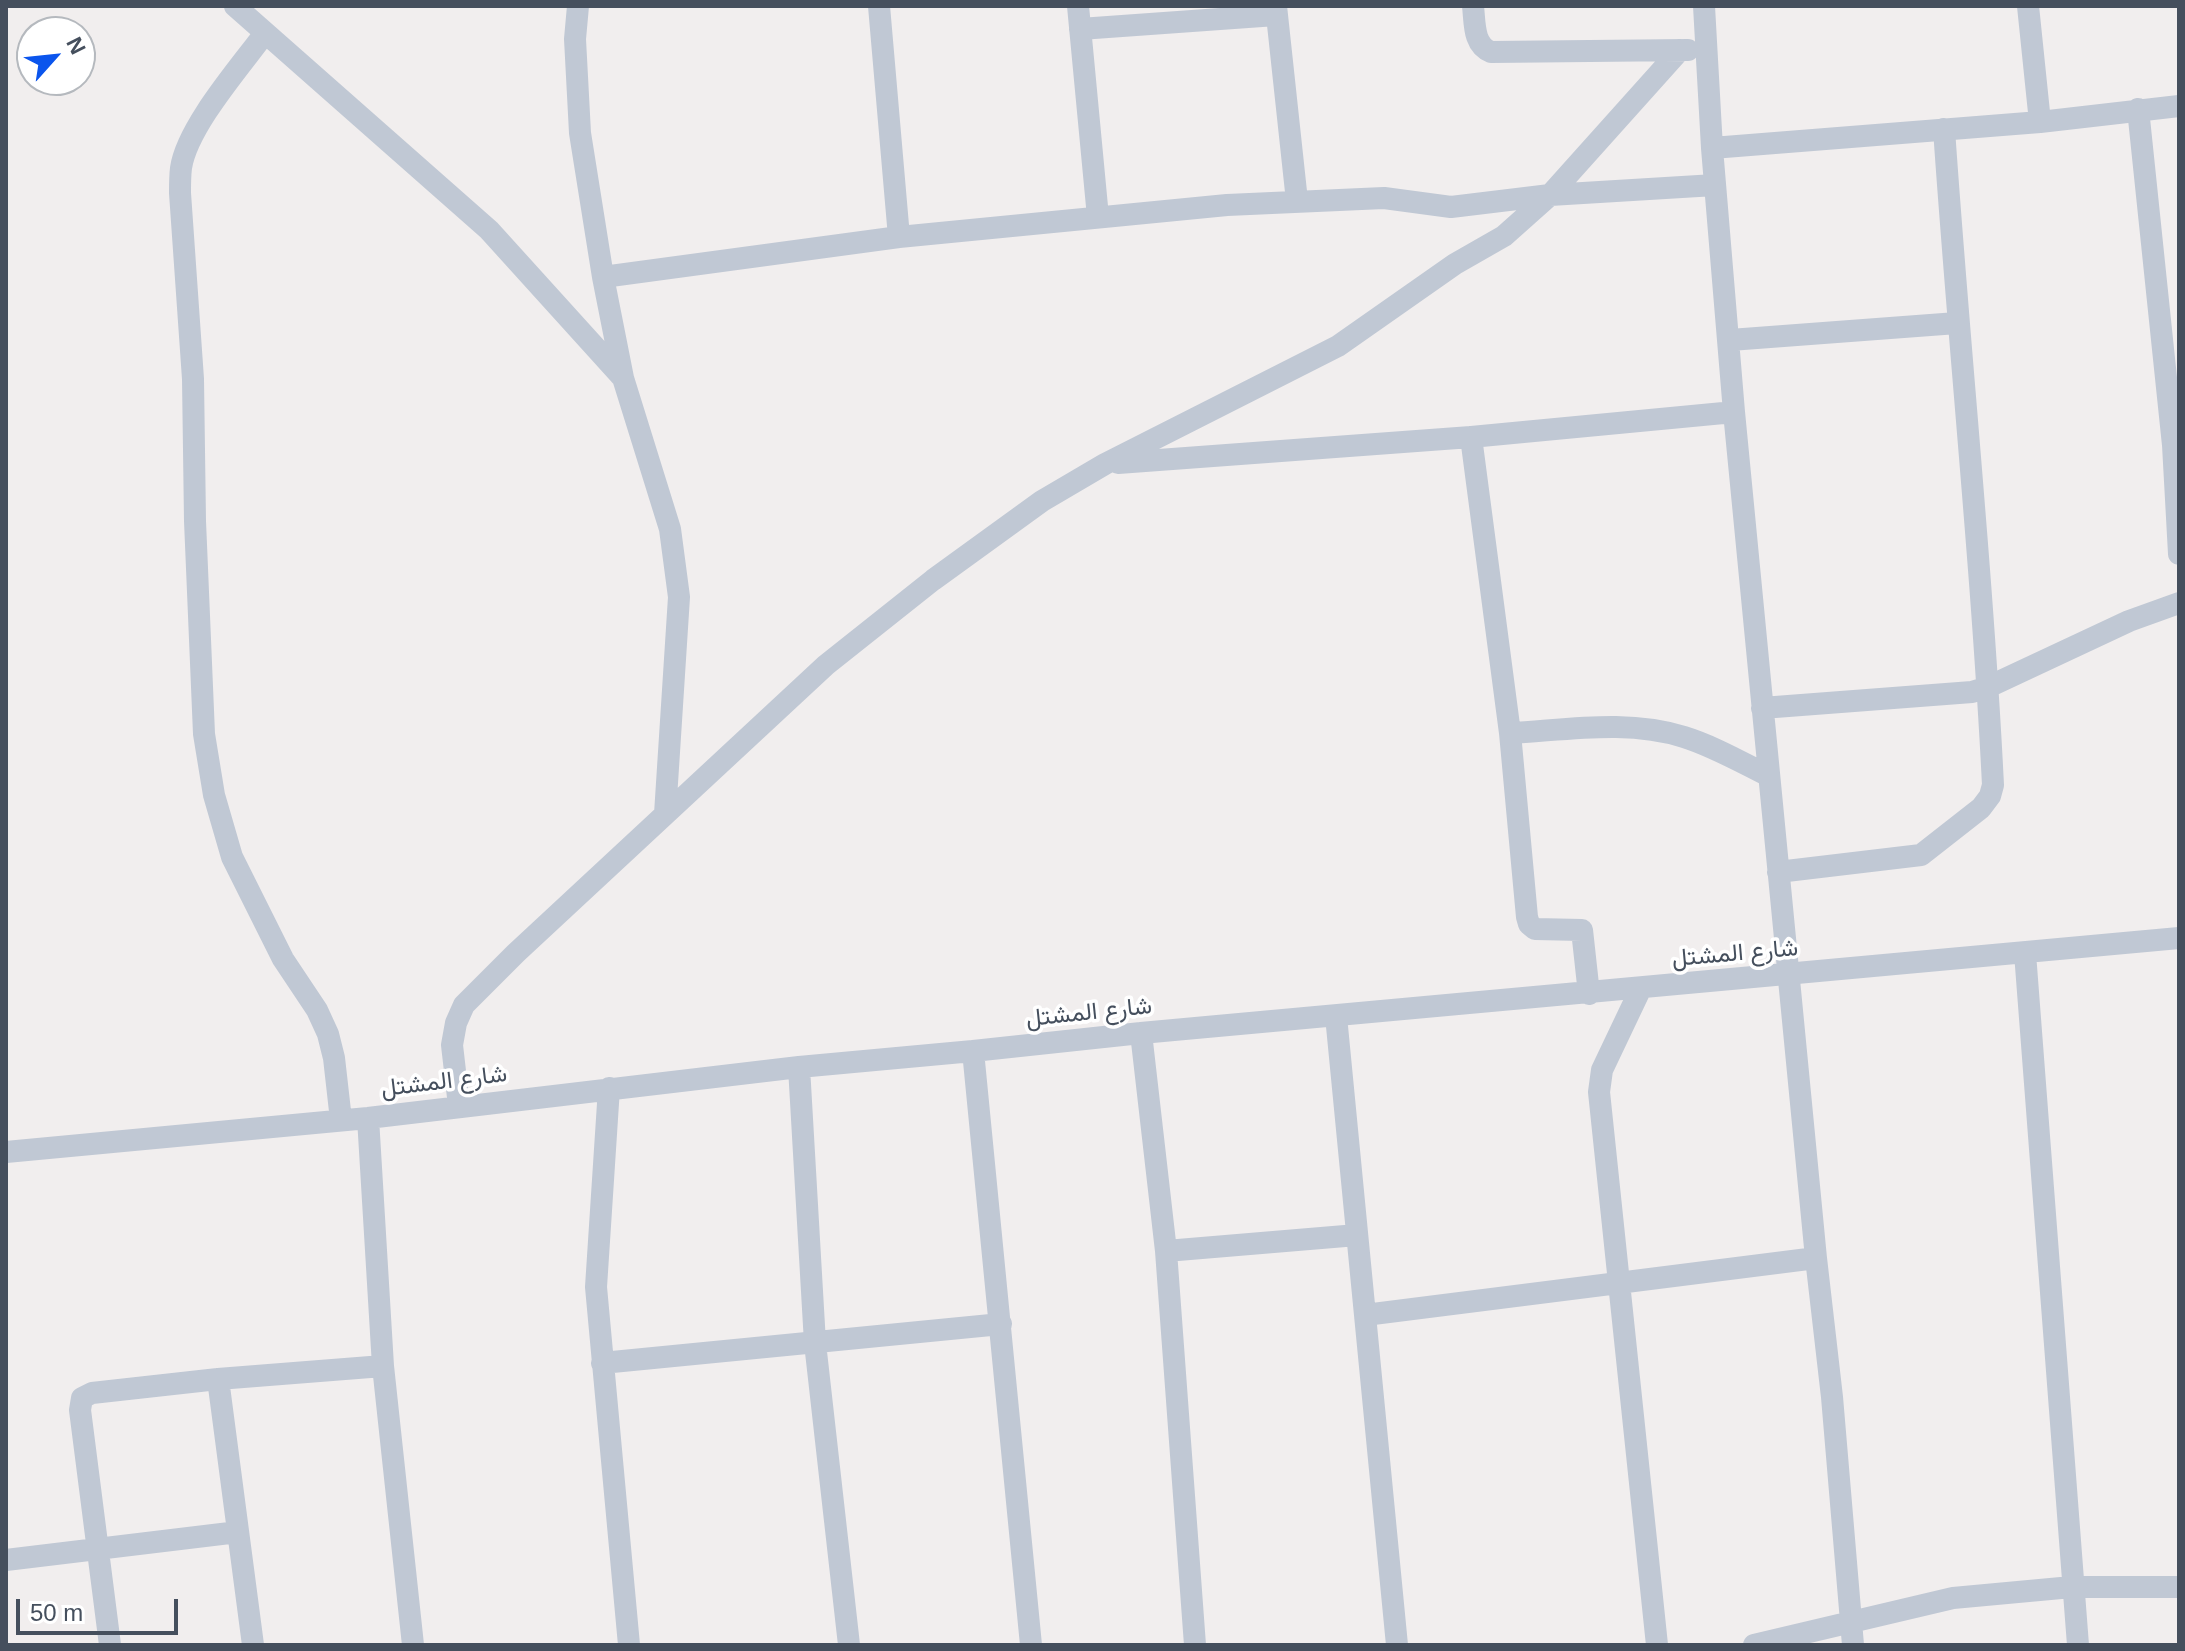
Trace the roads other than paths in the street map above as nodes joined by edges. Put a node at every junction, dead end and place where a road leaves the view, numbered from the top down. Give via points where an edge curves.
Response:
1 (235, 6) edge
2 (578, 6) edge
3 (879, 6) edge
4 (1078, 6) edge
5 (1473, 6) edge
6 (1704, 6) edge
7 (2028, 6) edge
8 (1276, 10) edge
9 (1080, 29) junction
10 (265, 33) junction
11 (1707, 49) junction
12 (1680, 50) junction
13 (2179, 106) edge
14 (2138, 109) junction
15 (2040, 122) junction
16 (1944, 129) junction
17 (1712, 148) junction
18 (1715, 185) junction
19 (1550, 195) junction
20 (1297, 201) junction
21 (1098, 217) junction
22 (899, 237) junction
23 (603, 277) junction
24 (1957, 323) junction
25 (1730, 340) junction
26 (623, 378) junction
27 (1734, 412) junction
28 (1471, 437) junction
29 (2176, 445) edge
30 (1105, 464) junction
31 (2179, 554) edge
32 (2179, 603) edge
33 (1988, 687) junction
34 (1762, 708) junction
35 (1510, 733) junction
36 (1769, 776) junction
37 (665, 814) junction
38 (1778, 872) junction
39 (2179, 938) edge
40 (2025, 953) junction
41 (1790, 976) junction
42 (1641, 988) junction
43 (1589, 994) junction
44 (1336, 1016) junction
45 (1141, 1033) junction
46 (973, 1051) junction
47 (799, 1067) junction
48 (609, 1088) junction
49 (459, 1106) junction
50 (368, 1118) junction
51 (341, 1120) junction
52 (6, 1152) edge
53 (1357, 1235) junction
54 (1166, 1251) junction
55 (1816, 1258) junction
56 (1617, 1283) junction
57 (1365, 1315) junction
58 (1001, 1324) junction
59 (815, 1343) junction
60 (602, 1363) junction
61 (383, 1366) junction
62 (218, 1379) junction
63 (238, 1532) junction
64 (98, 1548) junction
65 (6, 1560) edge
66 (2072, 1587) junction
67 (2179, 1587) edge
68 (1851, 1622) junction
69 (110, 1645) edge
70 (253, 1645) edge
71 (413, 1645) edge
72 (629, 1645) edge
73 (849, 1645) edge
74 (1031, 1645) edge
75 (1195, 1645) edge
76 (1397, 1645) edge
77 (1657, 1645) edge
78 (1754, 1645) edge
79 (1853, 1645) edge
80 (2078, 1645) edge

1 - 10 street
2 - 23 street via 580,133
3 - 22 street
4 - 9 street
5 - 12 street via 1477,39 1491,52
6 - 11 street
7 - 15 street
8 - 9 street
8 - 20 street
9 - 21 street
10 - 26 street via 489,230
10 - 51 street via 209,110 181,165 204,734 232,857 328,1034
11 - 12 street
11 - 17 street
12 - 19 street
13 - 14 street
14 - 15 street
14 - 29 street
15 - 16 street
16 - 17 street
16 - 24 street
17 - 18 street
18 - 19 street
18 - 25 street
19 - 20 street via 1451,207 1384,198
19 - 30 street via 1504,236 1338,346
20 - 21 street
21 - 22 street
22 - 23 street
23 - 26 street
24 - 25 street
24 - 33 street
25 - 27 street
26 - 37 street via 670,529 679,597
27 - 28 street
27 - 34 street
28 - 30 street
28 - 35 street
29 - 31 street
30 - 37 street via 1042,501 826,665
32 - 33 street
33 - 34 street
33 - 38 street via 1993,785 1981,808 1921,855
34 - 36 street
35 - 36 street via 1627,726 1706,746
35 - 43 street via 1529,924 1535,929 1582,930
36 - 38 street
37 - 49 street via 464,1005 452,1045
38 - 41 street
39 - 40 street, شارع المشتل
40 - 41 street, شارع المشتل
40 - 66 street
41 - 42 street, شارع المشتل
41 - 55 street
42 - 43 street, شارع المشتل
42 - 56 street via 1602,1070 1599,1092
43 - 44 street, شارع المشتل
44 - 45 street, شارع المشتل
44 - 53 street
45 - 46 street, شارع المشتل
45 - 54 street
46 - 47 street, شارع المشتل
46 - 58 street
47 - 48 street, شارع المشتل
47 - 59 street
48 - 49 street, شارع المشتل
48 - 60 street via 596,1287
49 - 50 street, شارع المشتل
50 - 51 street, شارع المشتل
50 - 61 street
51 - 52 street, شارع المشتل
53 - 54 street
53 - 57 street
54 - 75 street
55 - 56 street
55 - 68 street
56 - 57 street
56 - 77 street
57 - 76 street
58 - 59 street
58 - 74 street
59 - 60 street
59 - 73 street
60 - 72 street
61 - 62 street
61 - 71 street
62 - 63 street
62 - 64 street via 82,1398
63 - 64 street
63 - 70 street
64 - 65 street
64 - 69 street
66 - 67 street
66 - 68 street via 1953,1598
66 - 80 street
68 - 78 street
68 - 79 street

